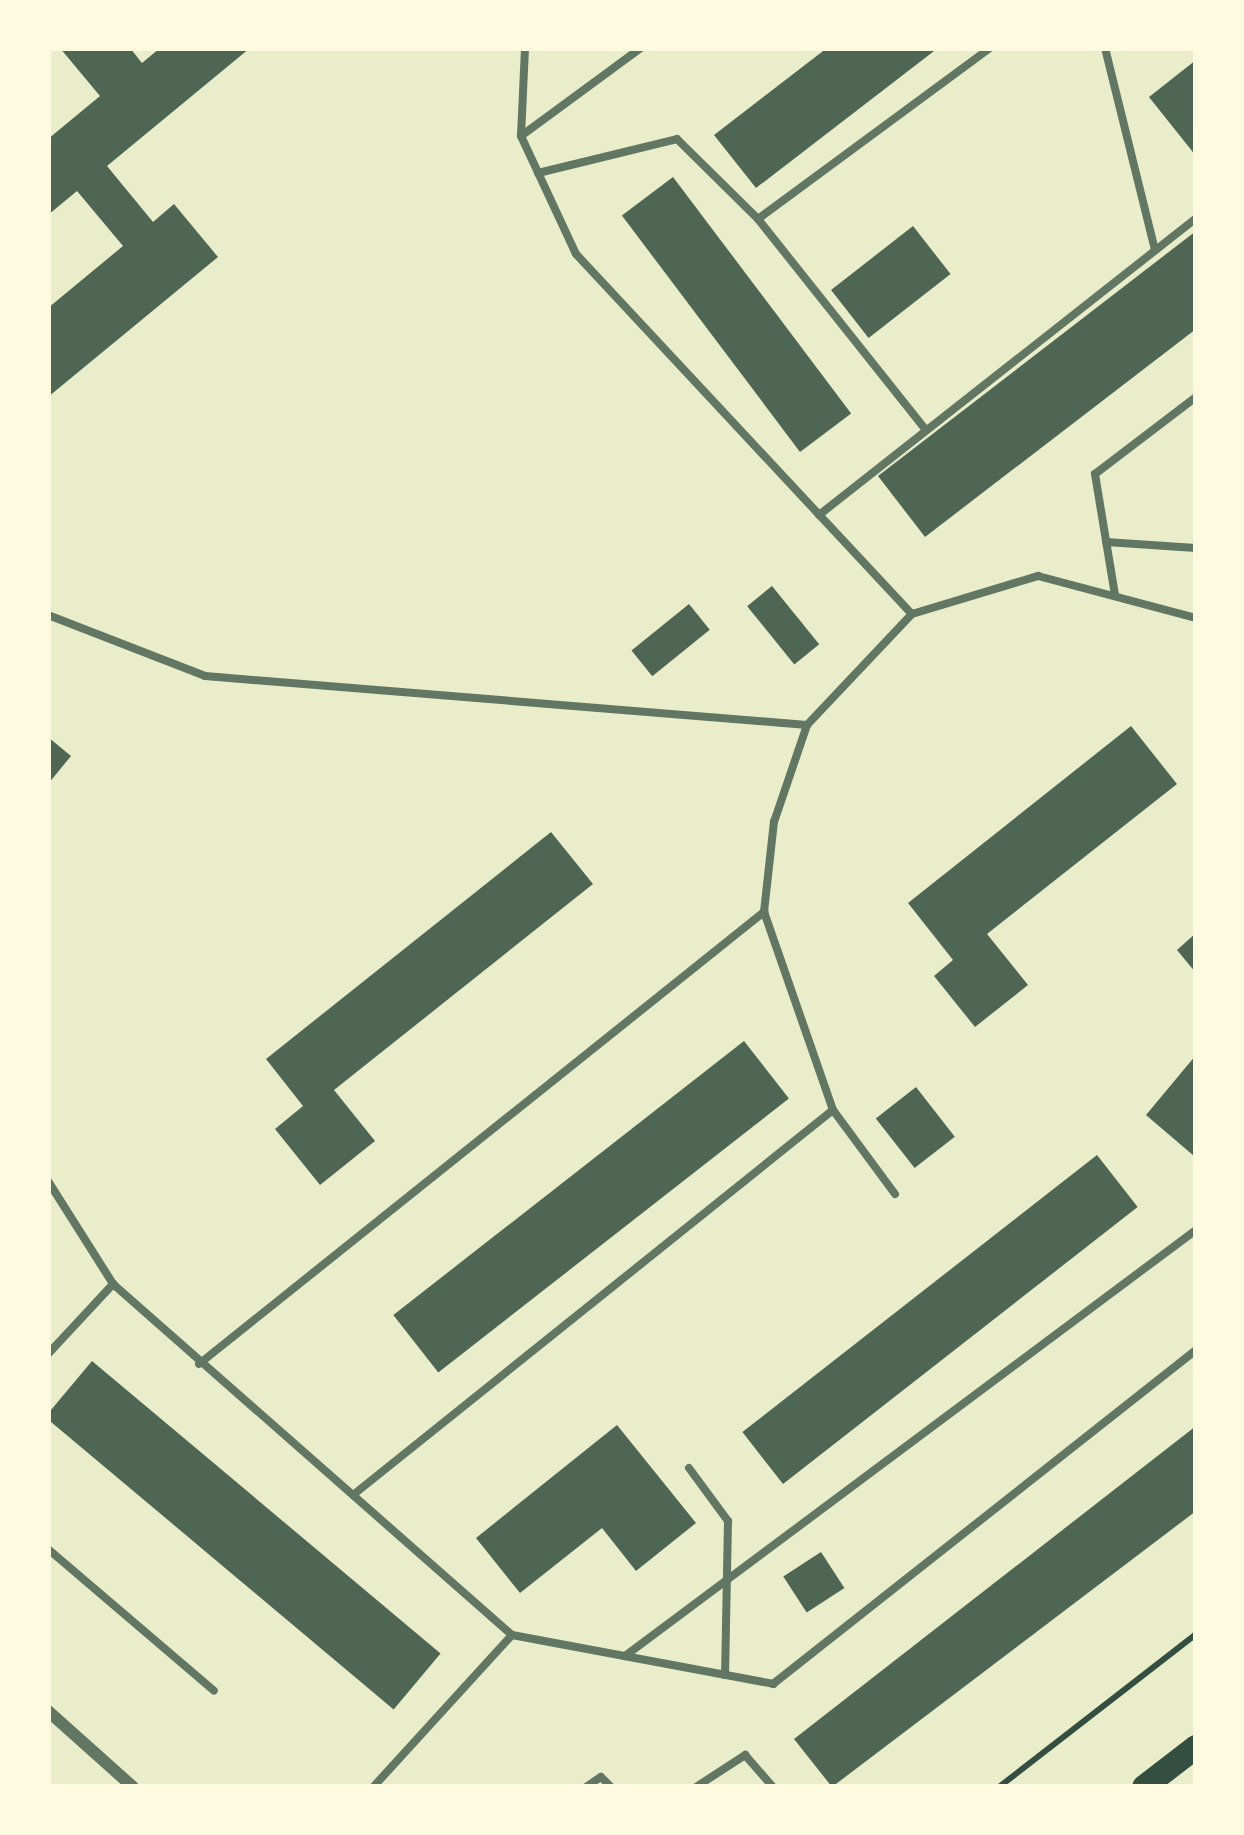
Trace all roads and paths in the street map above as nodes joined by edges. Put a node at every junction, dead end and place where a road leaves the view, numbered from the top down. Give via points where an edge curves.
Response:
1 (525, 48) edge
2 (641, 48) edge
3 (990, 48) edge
4 (1105, 48) edge
5 (521, 136) junction
6 (538, 172) junction
7 (1196, 218) edge
8 (758, 219) junction
9 (1156, 250) junction
10 (1196, 397) edge
11 (926, 430) junction
12 (819, 515) junction
13 (1106, 542) junction
14 (1196, 548) edge
15 (1115, 595) junction
16 (911, 614) junction
17 (48, 615) edge
18 (1196, 618) edge
19 (806, 725) junction
20 (764, 912) junction
21 (833, 1110) junction
22 (48, 1181) edge
23 (895, 1195) dead end
24 (1196, 1230) edge
25 (113, 1283) junction
26 (1196, 1350) edge
27 (48, 1354) edge
28 (199, 1364) junction
29 (689, 1468) dead end
30 (353, 1495) junction
31 (48, 1549) edge
32 (721, 1585) junction
33 (1196, 1634) edge
34 (512, 1635) junction
35 (625, 1656) junction
36 (725, 1675) junction
37 (214, 1691) dead end
38 (48, 1711) edge
39 (1196, 1747) edge
40 (133, 1787) edge
41 (373, 1787) edge
42 (586, 1787) edge
43 (611, 1787) edge
44 (697, 1787) edge
45 (772, 1787) edge
46 (999, 1787) edge
47 (1144, 1787) edge

1 - 5 lane
2 - 5 lane
3 - 8 lane
4 - 9 lane
5 - 6 lane
6 - 8 lane via 677,139
6 - 12 lane via 576,254
7 - 9 lane
8 - 11 lane
9 - 11 lane
10 - 13 lane via 1095,474
11 - 12 lane
12 - 16 lane
13 - 14 lane
13 - 15 lane
15 - 16 lane via 1038,576
15 - 18 lane
16 - 19 lane
17 - 19 lane via 205,676
19 - 20 lane via 774,822
20 - 21 lane
20 - 28 lane
21 - 23 lane
21 - 30 lane
22 - 25 lane
24 - 32 lane
25 - 27 lane
25 - 28 lane
26 - 36 lane via 773,1684
28 - 30 lane
29 - 32 lane via 728,1521
30 - 34 lane
31 - 37 lane
32 - 35 lane
32 - 36 lane
33 - 46 path
34 - 35 lane
34 - 41 lane
35 - 36 lane
38 - 40 street
39 - 47 main road
42 - 43 lane via 601,1777
44 - 45 lane via 745,1755

